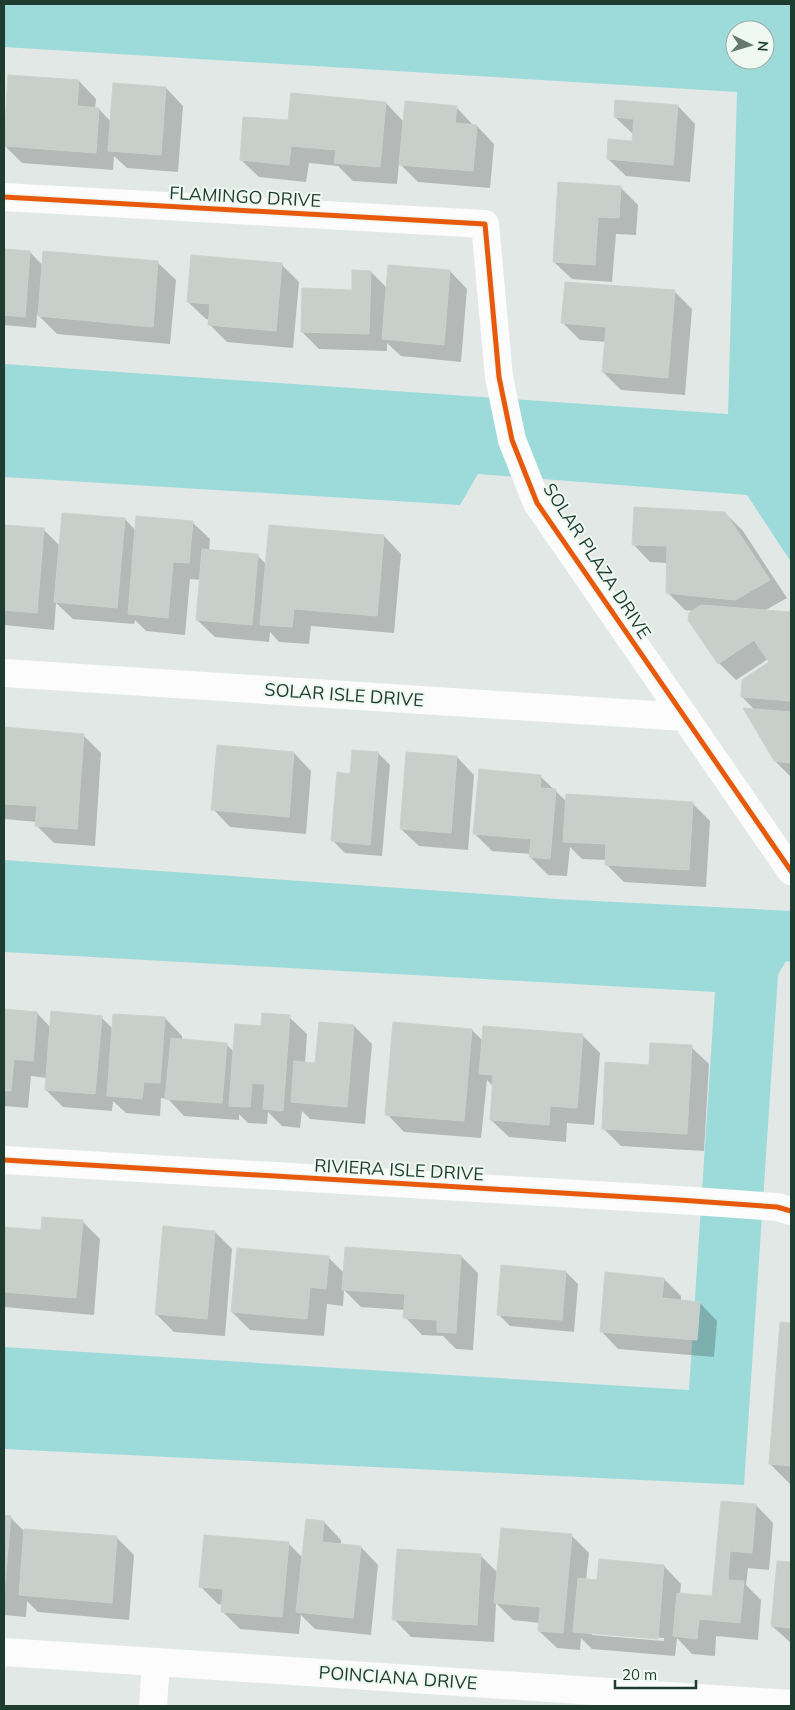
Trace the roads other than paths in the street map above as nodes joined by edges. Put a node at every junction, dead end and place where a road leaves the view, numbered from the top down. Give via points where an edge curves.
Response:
1 (4, 198) edge
2 (486, 224) joint
3 (4, 674) edge
4 (685, 717) junction
5 (791, 872) edge
6 (4, 1160) edge
7 (784, 1209) edge
8 (4, 1652) edge
9 (156, 1662) junction
10 (590, 1698) edge
11 (791, 1704) edge
12 (153, 1706) edge

1 - 2 street, FLAMINGO DRIVE
2 - 4 street, SOLAR PLAZA DRIVE via 499,377 512,440 538,503
3 - 4 street, SOLAR ISLE DRIVE
4 - 5 street, SOLAR PLAZA DRIVE
6 - 7 street, RIVIERA ISLE DRIVE
8 - 9 street, POINCIANA DRIVE
9 - 10 street, POINCIANA DRIVE
9 - 12 street
10 - 11 street, POINCIANA DRIVE

